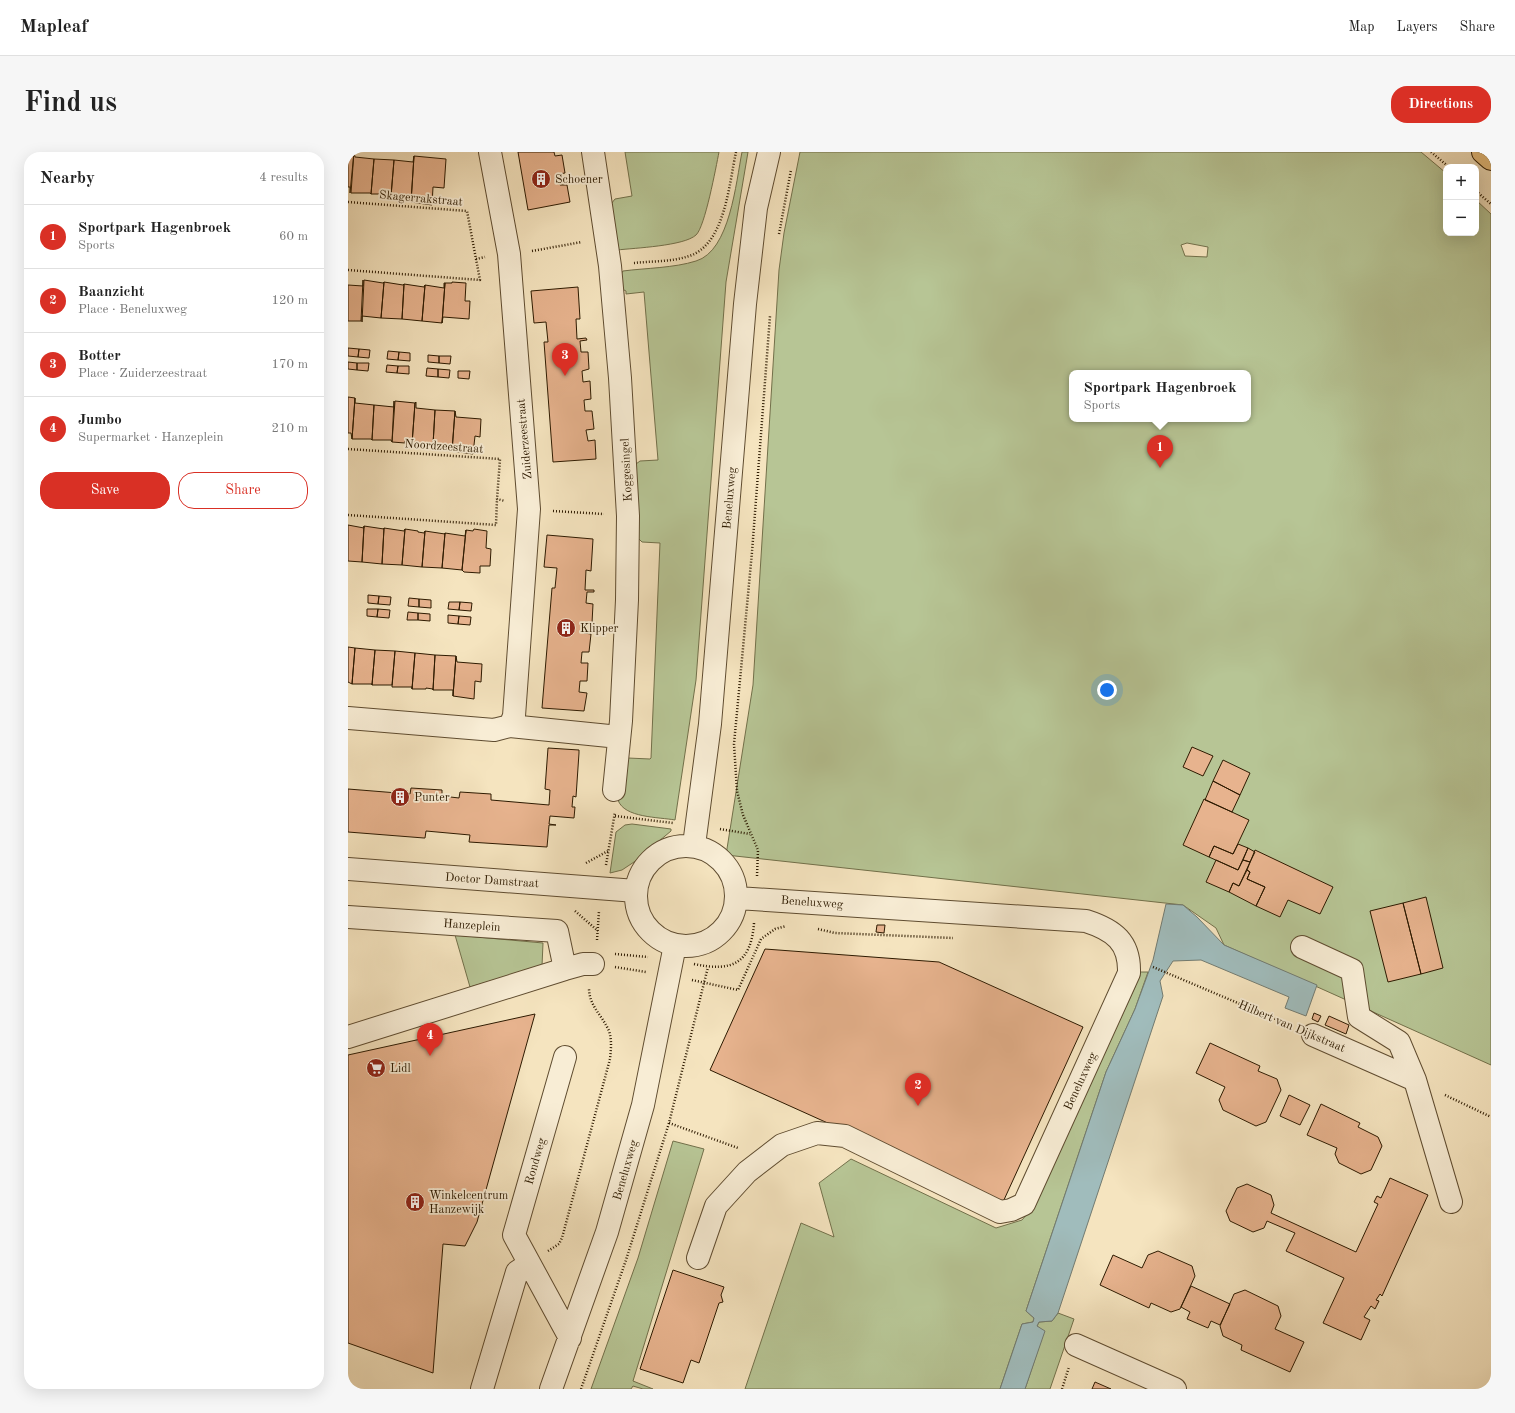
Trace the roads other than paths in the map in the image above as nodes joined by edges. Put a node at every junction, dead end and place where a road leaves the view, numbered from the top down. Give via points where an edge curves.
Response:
1 (490, 152) edge
2 (593, 152) edge
3 (769, 152) edge
4 (1483, 152) edge
5 (1491, 159) edge
6 (348, 718) edge
7 (510, 726) junction
8 (619, 736) junction
9 (614, 790) dead end
10 (694, 845) junction
11 (348, 869) edge
12 (636, 891) junction
13 (746, 898) junction
14 (348, 917) edge
15 (675, 945) junction
16 (1302, 947) dead end
17 (593, 964) road end
18 (564, 970) junction
19 (1313, 1035) road end
20 (348, 1037) edge
21 (565, 1057) dead end
22 (1415, 1080) junction
23 (1451, 1202) dead end
24 (698, 1258) dead end
25 (529, 1264) junction
26 (570, 1338) junction
27 (1076, 1345) dead end
28 (482, 1389) edge
29 (551, 1389) edge
30 (1175, 1389) edge

1 - 7 street, Zuiderzeestraat via 509,254 529,509 516,708
2 - 8 street, Koggesingel via 606,238 620,378 628,516 627,600
3 - 10 street, Beneluxweg via 756,208 745,304 710,724
4 - 5 main road
6 - 7 street via 487,730
7 - 8 street
8 - 9 street, Koggesingel
10 - 12 street via 678,846 657,854 639,875
10 - 13 street via 711,852 726,864
11 - 12 street, Doctor Damstraat
12 - 15 street via 636,906 641,919 661,940
13 - 15 street via 723,930 710,941 693,946
13 - 24 street, Beneluxweg via 1086,921 1102,926 1119,938 1130,959 1129,973 1024,1204 1000,1212 845,1136 817,1133 782,1145 747,1172 716,1206
14 - 18 street, Hanzeplein via 557,931
15 - 26 street, Beneluxweg via 643,1105 607,1232
16 - 22 street via 1352,970 1359,1017 1399,1042
17 - 18 street via 583,964
18 - 20 street
19 - 22 street, Hilbert van Dijkstraat
21 - 25 street, Rondweg via 514,1235
22 - 23 street
25 - 26 street, Rondweg
25 - 28 street via 517,1272
26 - 29 street, Beneluxweg
27 - 30 street

